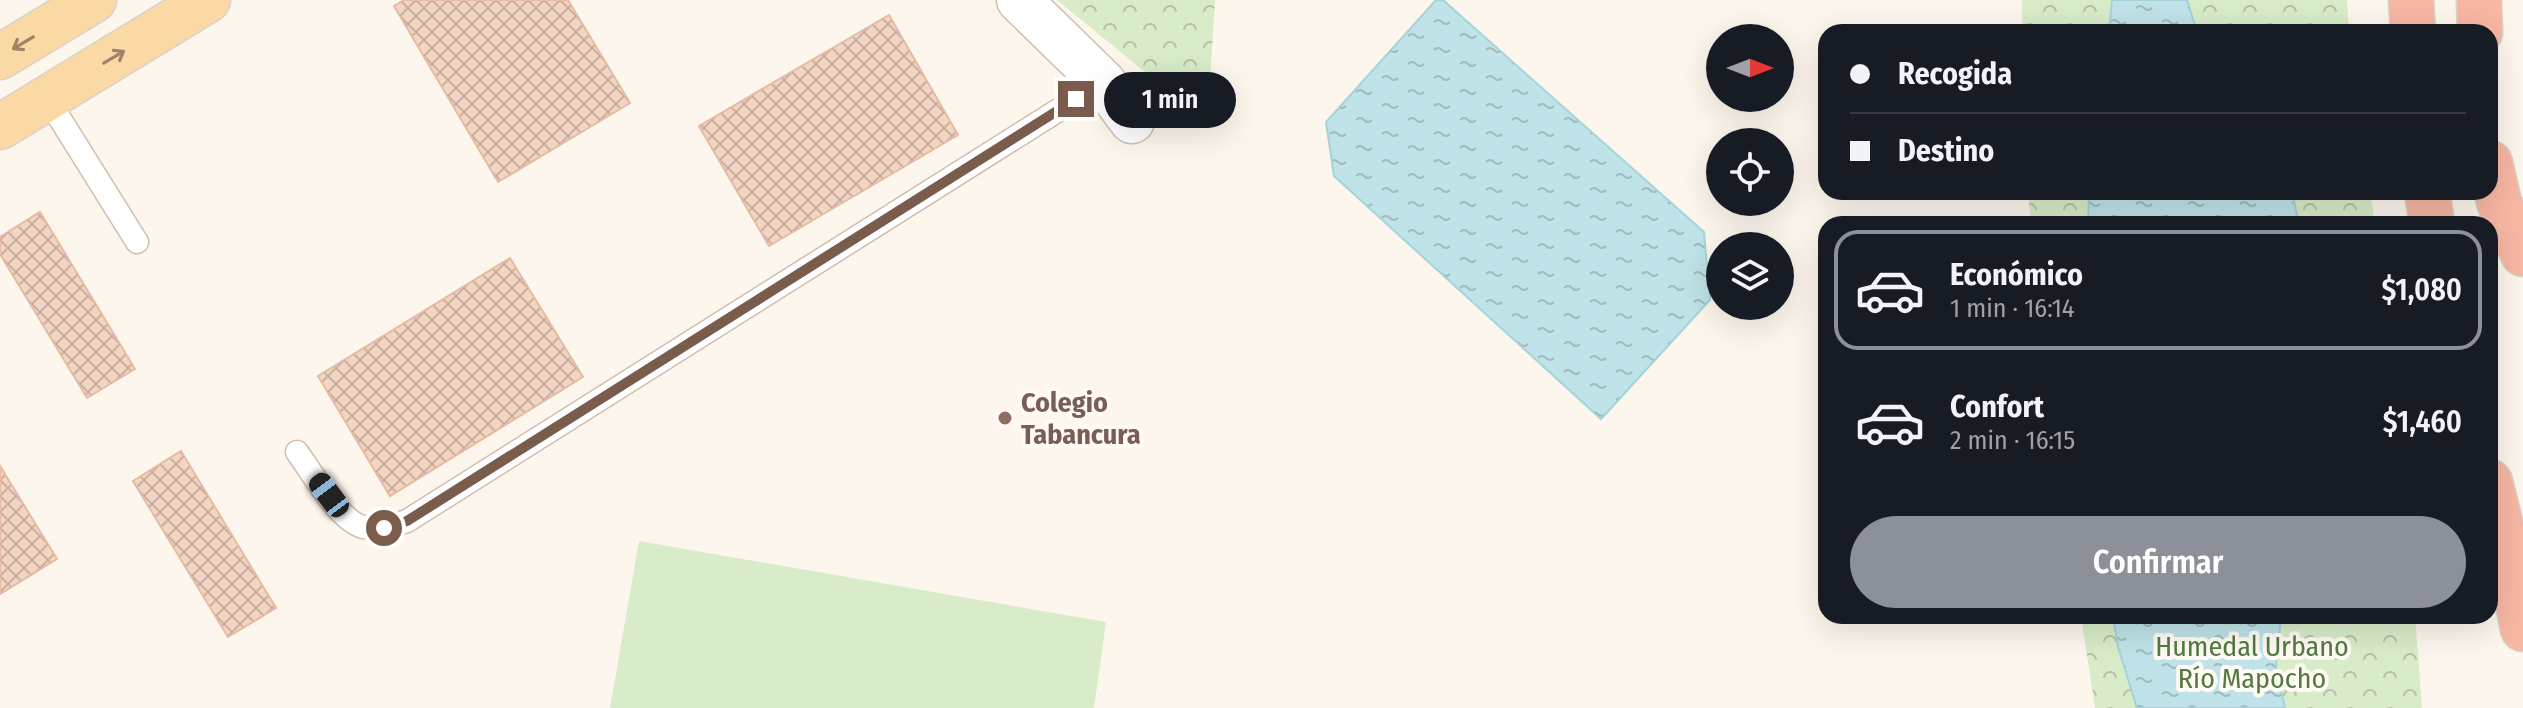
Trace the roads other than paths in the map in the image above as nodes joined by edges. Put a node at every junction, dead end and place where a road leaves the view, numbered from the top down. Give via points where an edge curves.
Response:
1 (94, 0) edge
2 (208, 0) edge
3 (1019, 0) edge
4 (2411, 0) edge
5 (2479, 0) edge
6 (2412, 24) edge
7 (2480, 24) edge
8 (0, 57) edge
9 (1103, 82) junction
10 (47, 98) junction
11 (1132, 121) dead end
12 (0, 127) edge
13 (2498, 198) edge
14 (137, 242) dead end
15 (2523, 254) edge
16 (297, 452) dead end
17 (2498, 514) edge
18 (2523, 629) edge

1 -> 8 main road
10 -> 2 main road
3 - 9 street
4 - 6 highway
5 - 7 highway
9 - 11 street
9 - 16 lane via 407,521 364,528 345,516
10 - 12 main road
10 - 14 lane
13 - 15 highway
17 - 18 highway

